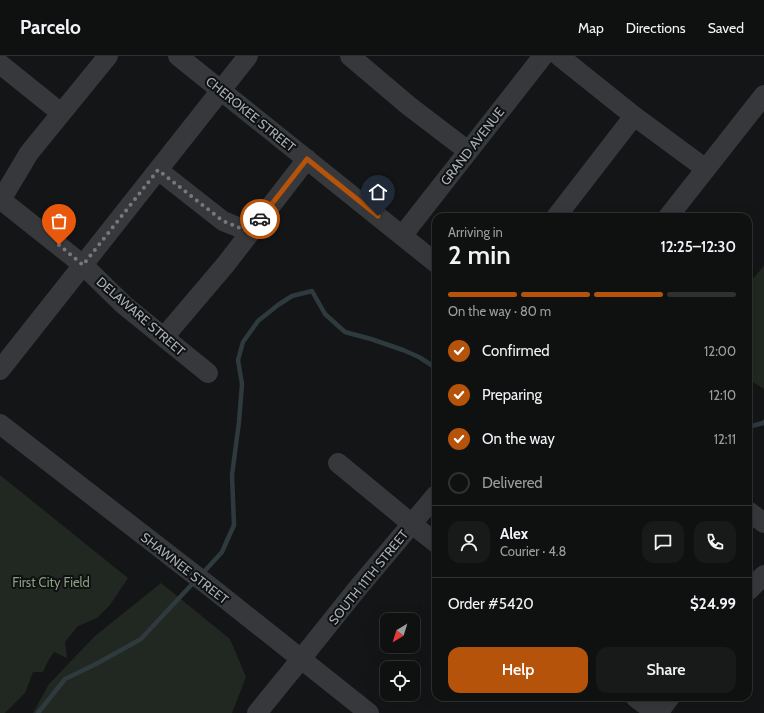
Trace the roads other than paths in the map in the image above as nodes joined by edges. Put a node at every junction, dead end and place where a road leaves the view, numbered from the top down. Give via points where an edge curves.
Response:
1 (108, 56) edge
2 (178, 56) edge
3 (248, 56) edge
4 (350, 56) edge
5 (543, 56) edge
6 (559, 56) edge
7 (0, 64) edge
8 (221, 90) junction
9 (764, 95) edge
10 (61, 113) junction
11 (634, 116) junction
12 (468, 151) junction
13 (307, 159) junction
14 (706, 169) junction
15 (158, 170) junction
16 (0, 200) edge
17 (559, 213) edge
18 (671, 213) edge
19 (250, 232) junction
20 (402, 236) junction
21 (432, 260) edge
22 (83, 265) junction
23 (164, 337) junction
24 (0, 370) edge
25 (208, 373) dead end
26 (0, 424) edge
27 (338, 463) dead end
28 (432, 500) edge
29 (752, 513) edge
30 (764, 523) edge
31 (412, 524) junction
32 (432, 540) edge
33 (764, 574) edge
34 (752, 587) edge
35 (301, 659) junction
36 (640, 701) edge
37 (667, 701) edge
38 (256, 713) edge
39 (369, 713) edge
40 (657, 713) edge

1 - 10 street
2 - 8 street, CHEROKEE STREET
3 - 8 street
4 - 12 street
5 - 12 street, GRAND AVENUE
6 - 11 street
7 - 10 street
8 - 13 street, CHEROKEE STREET
8 - 15 street
9 - 14 street
10 - 16 street via 30,153
11 - 14 street
11 - 17 street
12 - 20 street, GRAND AVENUE
13 - 19 street
13 - 20 street, CHEROKEE STREET
14 - 18 street
15 - 19 street via 223,221
15 - 22 street
16 - 22 street, DELAWARE STREET
19 - 23 street
20 - 21 street, CHEROKEE STREET
22 - 23 street, DELAWARE STREET via 124,305
22 - 24 street
23 - 25 street, DELAWARE STREET
26 - 35 street, SHAWNEE STREET
27 - 31 street
28 - 31 street, SOUTH 11TH STREET
29 - 30 street
31 - 32 street
31 - 35 street, SOUTH 11TH STREET
33 - 34 street
35 - 38 street, SOUTH 11TH STREET
35 - 39 street, SHAWNEE STREET
36 - 40 street
37 - 40 street

